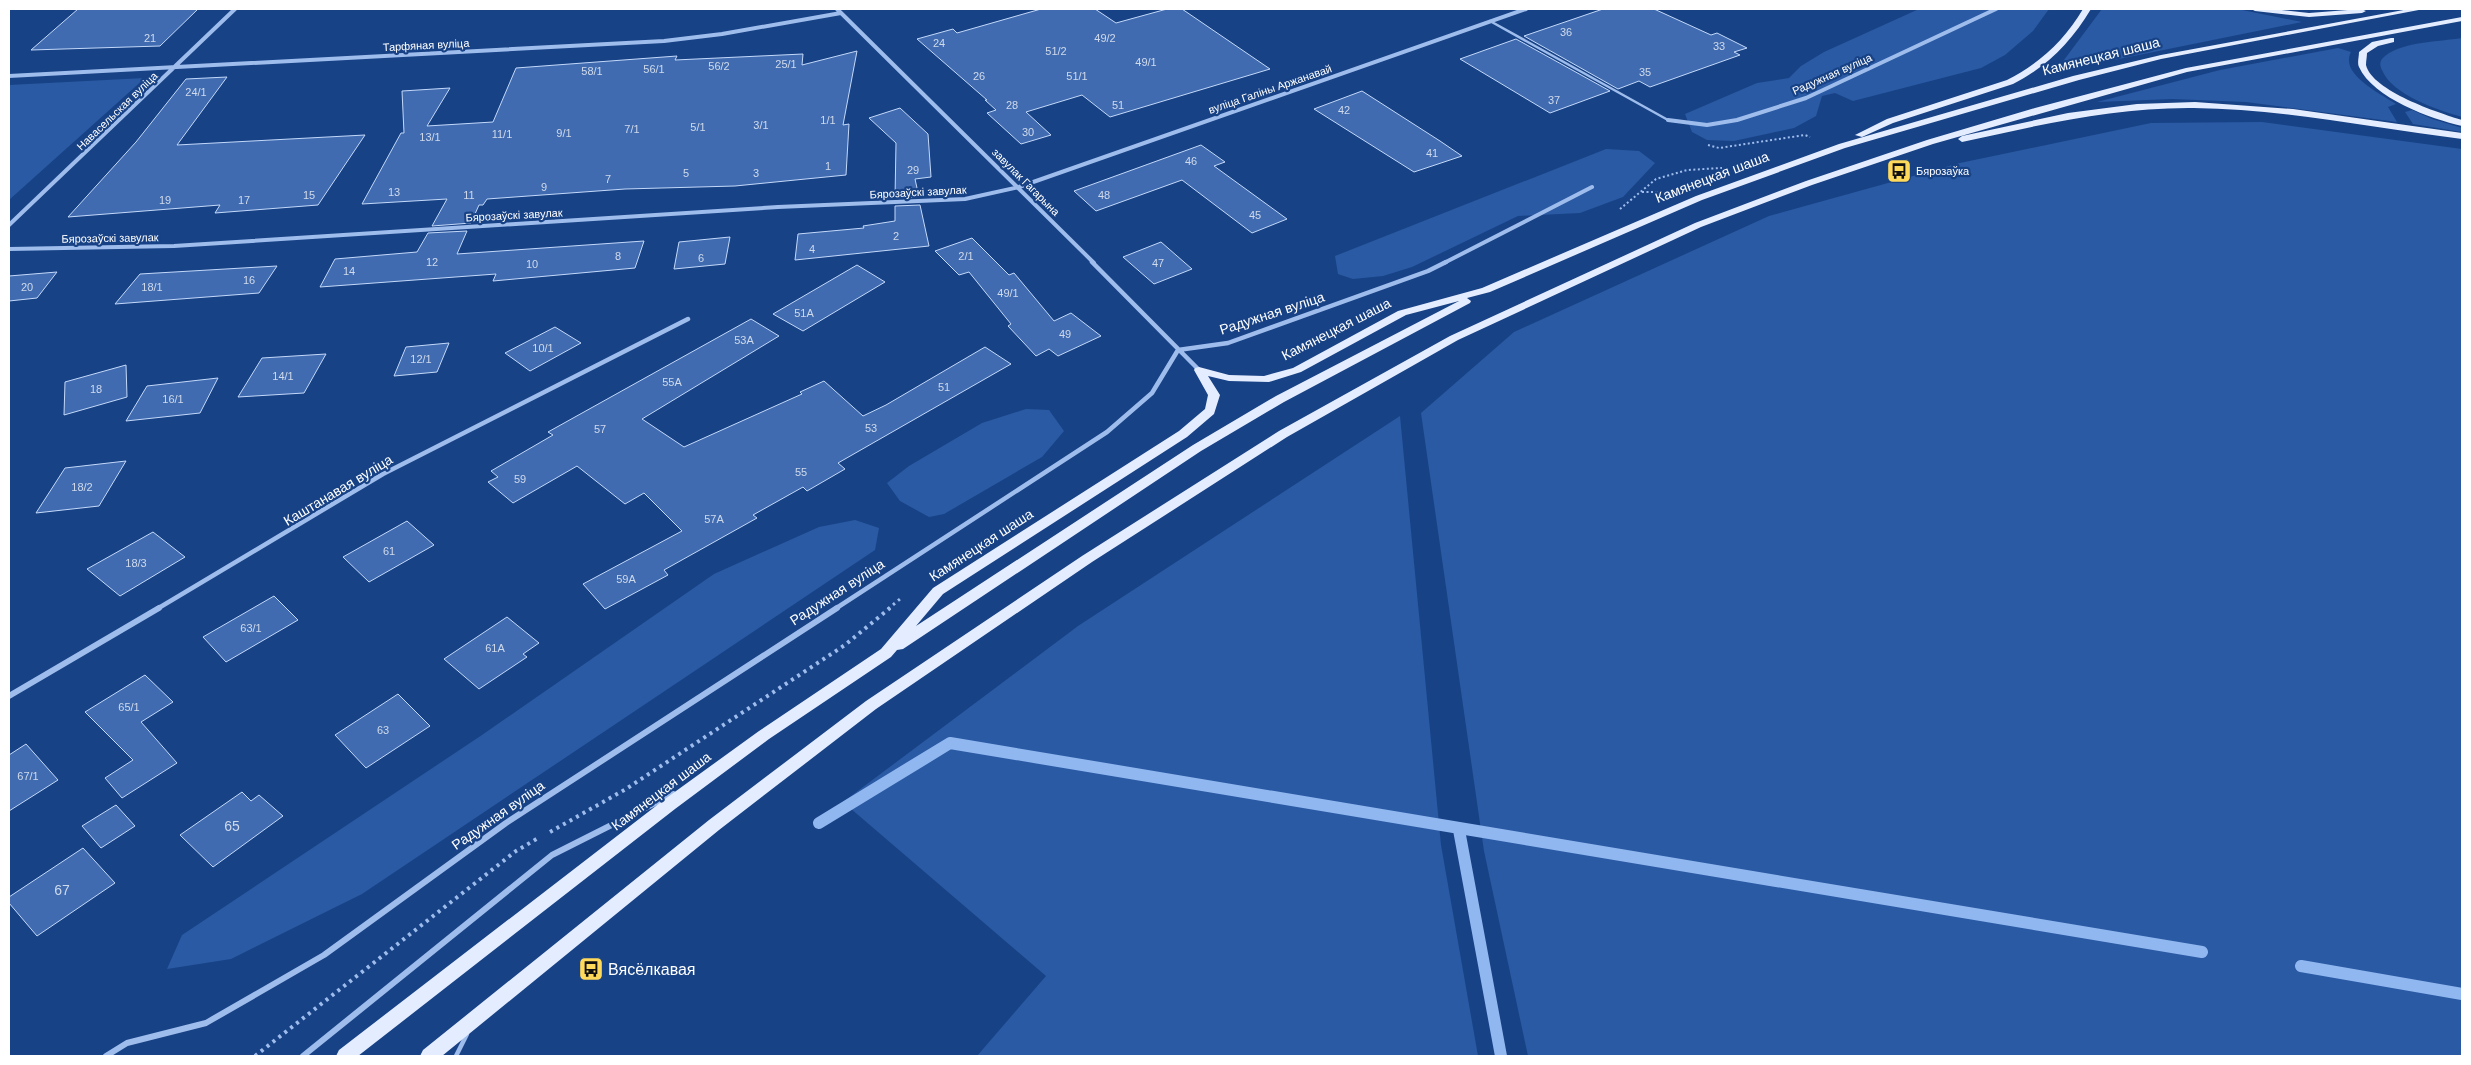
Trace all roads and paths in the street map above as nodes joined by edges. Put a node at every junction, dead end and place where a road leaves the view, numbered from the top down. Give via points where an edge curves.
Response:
1 (236, 9) edge
2 (837, 9) edge
3 (1526, 9) edge
4 (1996, 9) edge
5 (2087, 9) edge
6 (2255, 9) edge
7 (2374, 9) edge
8 (2420, 9) edge
9 (841, 13) junction
10 (2462, 18) edge
11 (1490, 22) junction
12 (2462, 25) edge
13 (176, 66) junction
14 (9, 76) edge
15 (1668, 120) joint
16 (2462, 123) edge
17 (2462, 136) edge
18 (1812, 137) dead end
19 (1930, 142) junction
20 (1703, 143) dead end
21 (1842, 146) junction
22 (1019, 187) junction
23 (1592, 187) dead end
24 (1666, 190) dead end
25 (1642, 192) dead end
26 (9, 225) edge
27 (9, 249) edge
28 (1486, 290) junction
29 (688, 319) dead end
30 (1178, 350) junction
31 (1199, 370) junction
32 (886, 653) junction
33 (9, 696) edge
34 (707, 777) junction
35 (476, 1017) junction
36 (106, 1056) edge
37 (303, 1056) edge
38 (345, 1056) edge
39 (430, 1056) edge
40 (456, 1056) edge

1 - 13 street, Навасельская вуліца
2 - 9 street, завулак Гагарына
3 - 11 street, вуліца Галіны Аржанавай
4 - 15 street, Радужная вуліца via 1806,98 1737,120 1707,125
5 - 21 main road via 2060,48 2027,74 1876,126
6 - 7 main road via 2309,15
8 - 21 main road, Камянецкая шаша via 2161,57 2076,78
9 - 13 street, Тарфяная вуліца via 664,41
9 - 22 street, завулак Гагарына
10 - 19 main road via 2186,70
11 - 15 lane
11 - 22 street, вуліца Галіны Аржанавай
12 - 16 main road via 2384,42 2368,48 2361,58 2365,70 2387,92 2414,106
13 - 14 street, Тарфяная вуліца
13 - 26 street, Навасельская вуліца
17 - 19 main road via 2279,110 2195,105 2138,107 2068,116 1979,137
18 - 20 path via 1719,148
19 - 35 main road via 1698,225 1454,338 1283,434 1087,559 871,705 714,825
21 - 28 main road, Камянецкая шаша via 1699,198
22 - 27 street, Бярозаўскі завулак via 965,199 778,207 174,246
22 - 30 street, завулак Гагарына
23 - 30 street, Радужная вуліца via 1428,271 1228,343
24 - 25 path
28 - 31 main road, Камянецкая шаша via 1402,313 1297,370 1264,380 1229,378
28 - 32 main road via 1280,399 1197,448
29 - 33 street, Каштанавая вуліца via 383,474
30 - 31 street, завулак Гагарына
30 - 36 street, Радужная вуліца via 1152,393 1107,432 506,823 324,955 206,1023 127,1043
31 - 32 main road, Камянецкая шаша via 1214,395 1210,410 1183,434 938,591
32 - 34 main road, Камянецкая шаша
34 - 37 street via 552,855
34 - 38 main road, Камянецкая шаша
35 - 39 main road
35 - 40 lane

